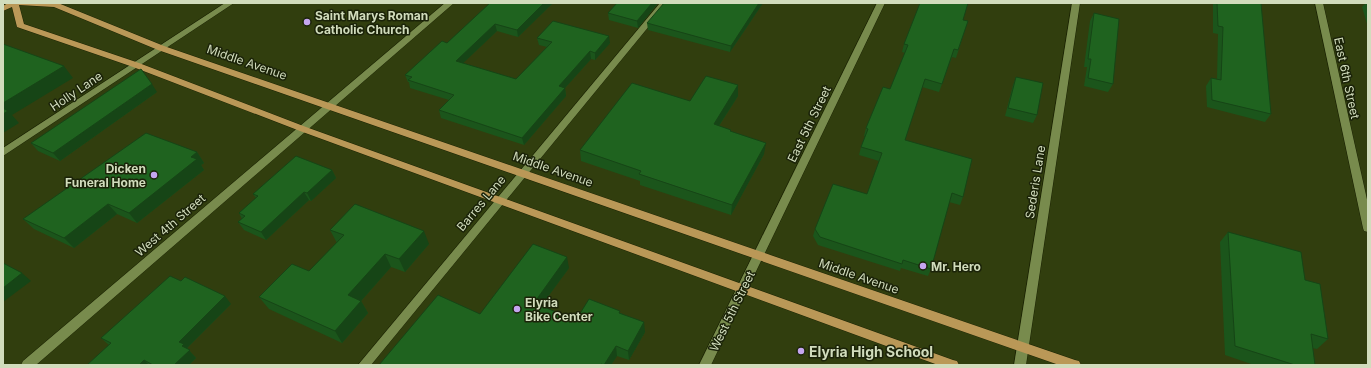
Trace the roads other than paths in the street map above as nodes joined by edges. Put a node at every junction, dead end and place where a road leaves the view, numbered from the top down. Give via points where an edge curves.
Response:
1 (14, 3) edge
2 (22, 3) edge
3 (230, 3) edge
4 (450, 3) edge
5 (664, 3) edge
6 (881, 3) edge
7 (1076, 3) edge
8 (1319, 3) edge
9 (3, 9) edge
10 (161, 48) junction
11 (136, 65) junction
12 (330, 106) junction
13 (303, 129) junction
14 (3, 154) edge
15 (523, 174) junction
16 (500, 200) junction
17 (1368, 228) edge
18 (758, 256) junction
19 (742, 288) junction
20 (1023, 347) junction
21 (27, 365) edge
22 (364, 365) edge
23 (705, 365) edge
24 (952, 365) edge
25 (1020, 365) edge
26 (1075, 365) edge

1 - 9 main road
1 - 11 main road via 20,25
2 - 10 main road, Middle Avenue via 54,5
3 - 10 street, Holly Lane
4 - 12 street, West 4th Street
5 - 15 street, Barres Lane
6 - 18 street, East 5th Street
7 - 20 street, Sederis Lane
8 - 17 street, East 6th Street
10 - 11 street, Holly Lane
10 - 12 main road, Middle Avenue
11 - 13 main road
11 - 14 street, Holly Lane
12 - 13 street, West 4th Street
12 - 15 main road, Middle Avenue
13 - 16 main road
13 - 21 street, West 4th Street
15 - 16 street, Barres Lane
15 - 18 main road, Middle Avenue
16 - 19 main road
16 - 22 street, Barres Lane
18 - 19 street, West 5th Street
18 - 20 main road, Middle Avenue
19 - 23 street, West 5th Street
19 - 24 main road
20 - 25 street, Sederis Lane
20 - 26 main road, Middle Avenue

